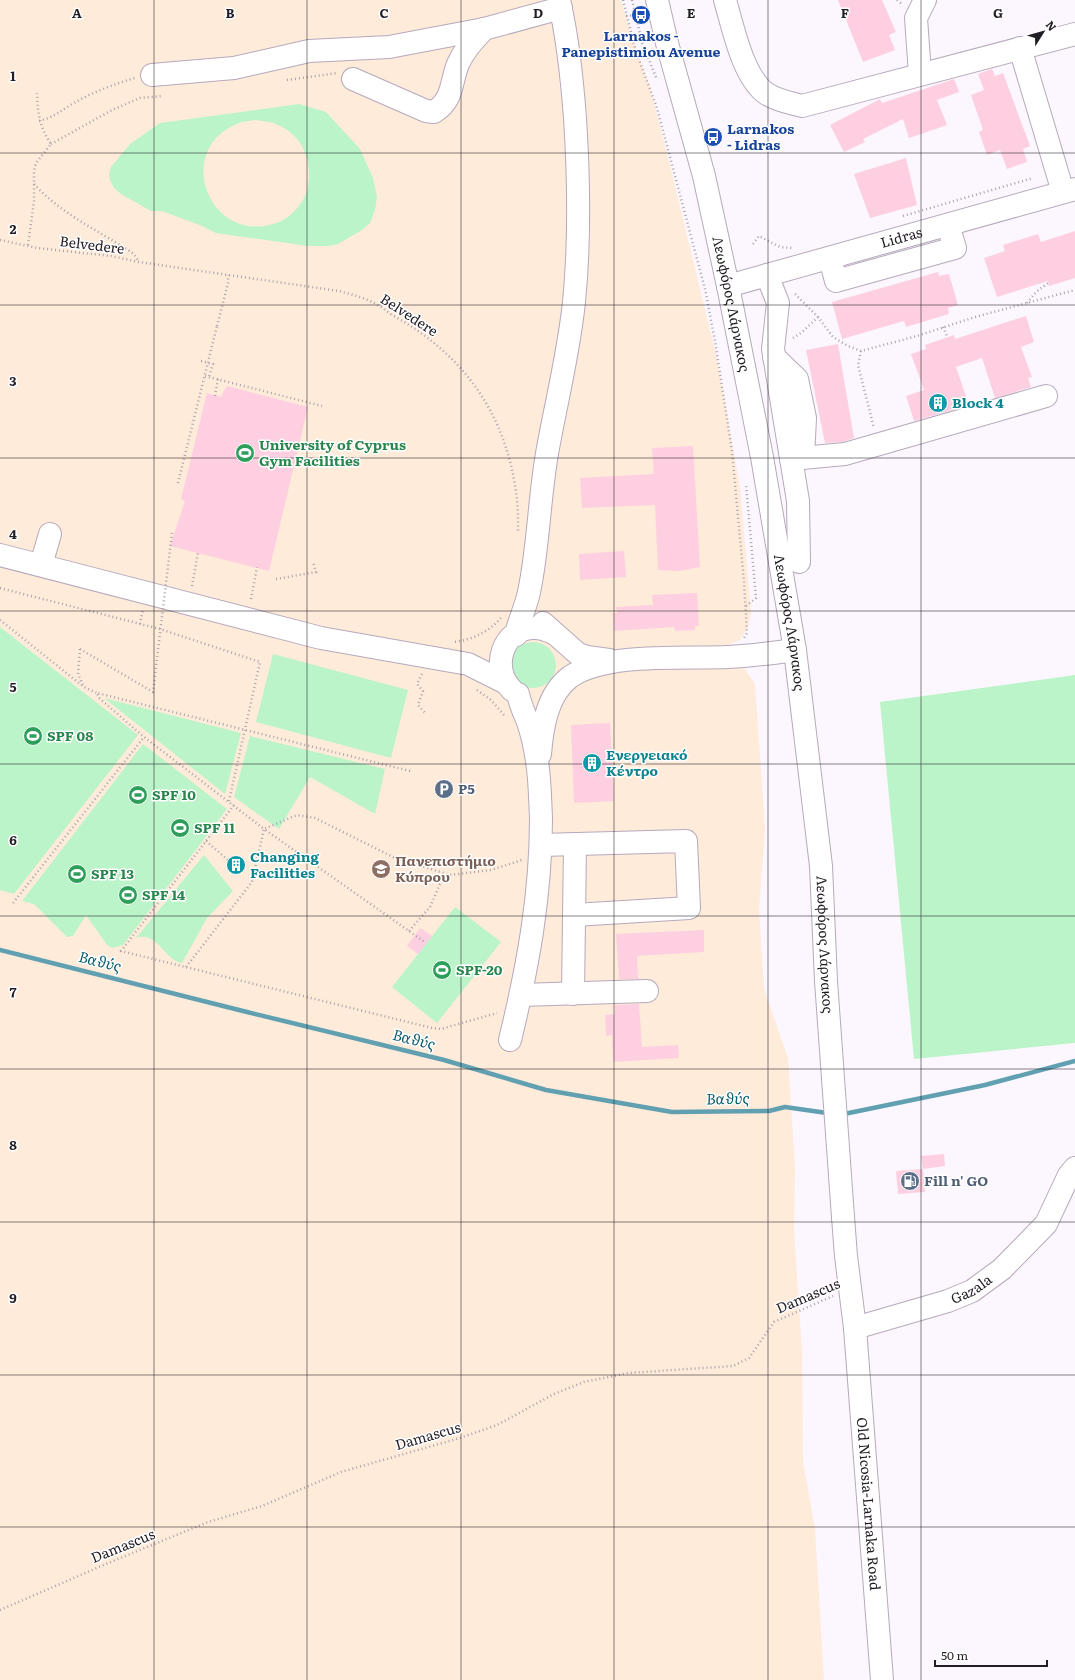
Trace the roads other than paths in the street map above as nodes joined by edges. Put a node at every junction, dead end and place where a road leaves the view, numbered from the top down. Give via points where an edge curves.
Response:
1 (657, 0) edge
2 (725, 0) edge
3 (925, 0) edge
4 (560, 4) edge
5 (484, 29) junction
6 (1075, 34) edge
7 (1020, 48) junction
8 (920, 74) junction
9 (152, 75) road end
10 (353, 79) dead end
11 (1069, 190) edge
12 (771, 274) junction
13 (728, 286) junction
14 (1046, 396) dead end
15 (797, 458) junction
16 (50, 534) dead end
17 (0, 554) edge
18 (799, 562) dead end
19 (41, 565) junction
20 (533, 572) junction
21 (558, 636) junction
22 (511, 640) junction
23 (795, 650) junction
24 (437, 658) junction
25 (672, 658) junction
26 (625, 661) junction
27 (569, 680) junction
28 (512, 689) junction
29 (539, 771) junction
30 (575, 844) junction
31 (532, 849) junction
32 (574, 915) junction
33 (647, 991) dead end
34 (573, 994) junction
35 (509, 1006) junction
36 (510, 1040) dead end
37 (1075, 1168) edge
38 (855, 1328) junction
39 (882, 1680) edge

1 - 13 street, Λεωφόρος Λάρνακος via 704,176
2 - 8 street via 742,58 752,77 766,94 782,101 802,106
3 - 8 street via 916,18
4 - 5 street
4 - 20 street via 573,91 579,235 568,348 548,448
5 - 9 street via 388,48 309,51 234,68
5 - 10 street via 464,52 454,76 448,101 434,112 426,111
6 - 7 street
7 - 8 street
7 - 11 street
11 - 12 street, Lidras
12 - 13 street, Lidras
12 - 15 street via 778,303 773,353
13 - 23 street, Λεωφόρος Λάρνακος via 765,473
14 - 15 street via 845,454
15 - 18 street
16 - 19 street
17 - 19 street
19 - 24 street via 321,638
20 - 21 street via 536,607 543,623
20 - 22 street via 525,608
21 - 22 street via 544,629 534,628 524,630
21 - 26 street via 583,656
21 - 27 street via 568,649 571,660
22 - 24 street via 493,653 473,658
22 - 28 street via 501,654 500,664 502,674
23 - 25 street via 728,657
23 - 38 street, Λεωφόρος Λάρνακος via 820,866 843,1217
24 - 28 street via 468,664
25 - 26 street
25 - 27 street via 660,671
26 - 27 street via 598,664
27 - 28 street via 550,695 540,698 528,698
27 - 29 street via 546,714
28 - 29 street via 528,723
29 - 31 street via 541,796
30 - 31 street
30 - 32 street
30 - 32 street via 686,841 689,908
31 - 35 street via 534,923
32 - 34 street
33 - 34 street
34 - 35 street
35 - 36 street
37 - 38 street, Gazala via 1069,1175 1046,1224 1002,1270 972,1291 948,1301
38 - 39 street, Old Nicosia-Larnaka Road

